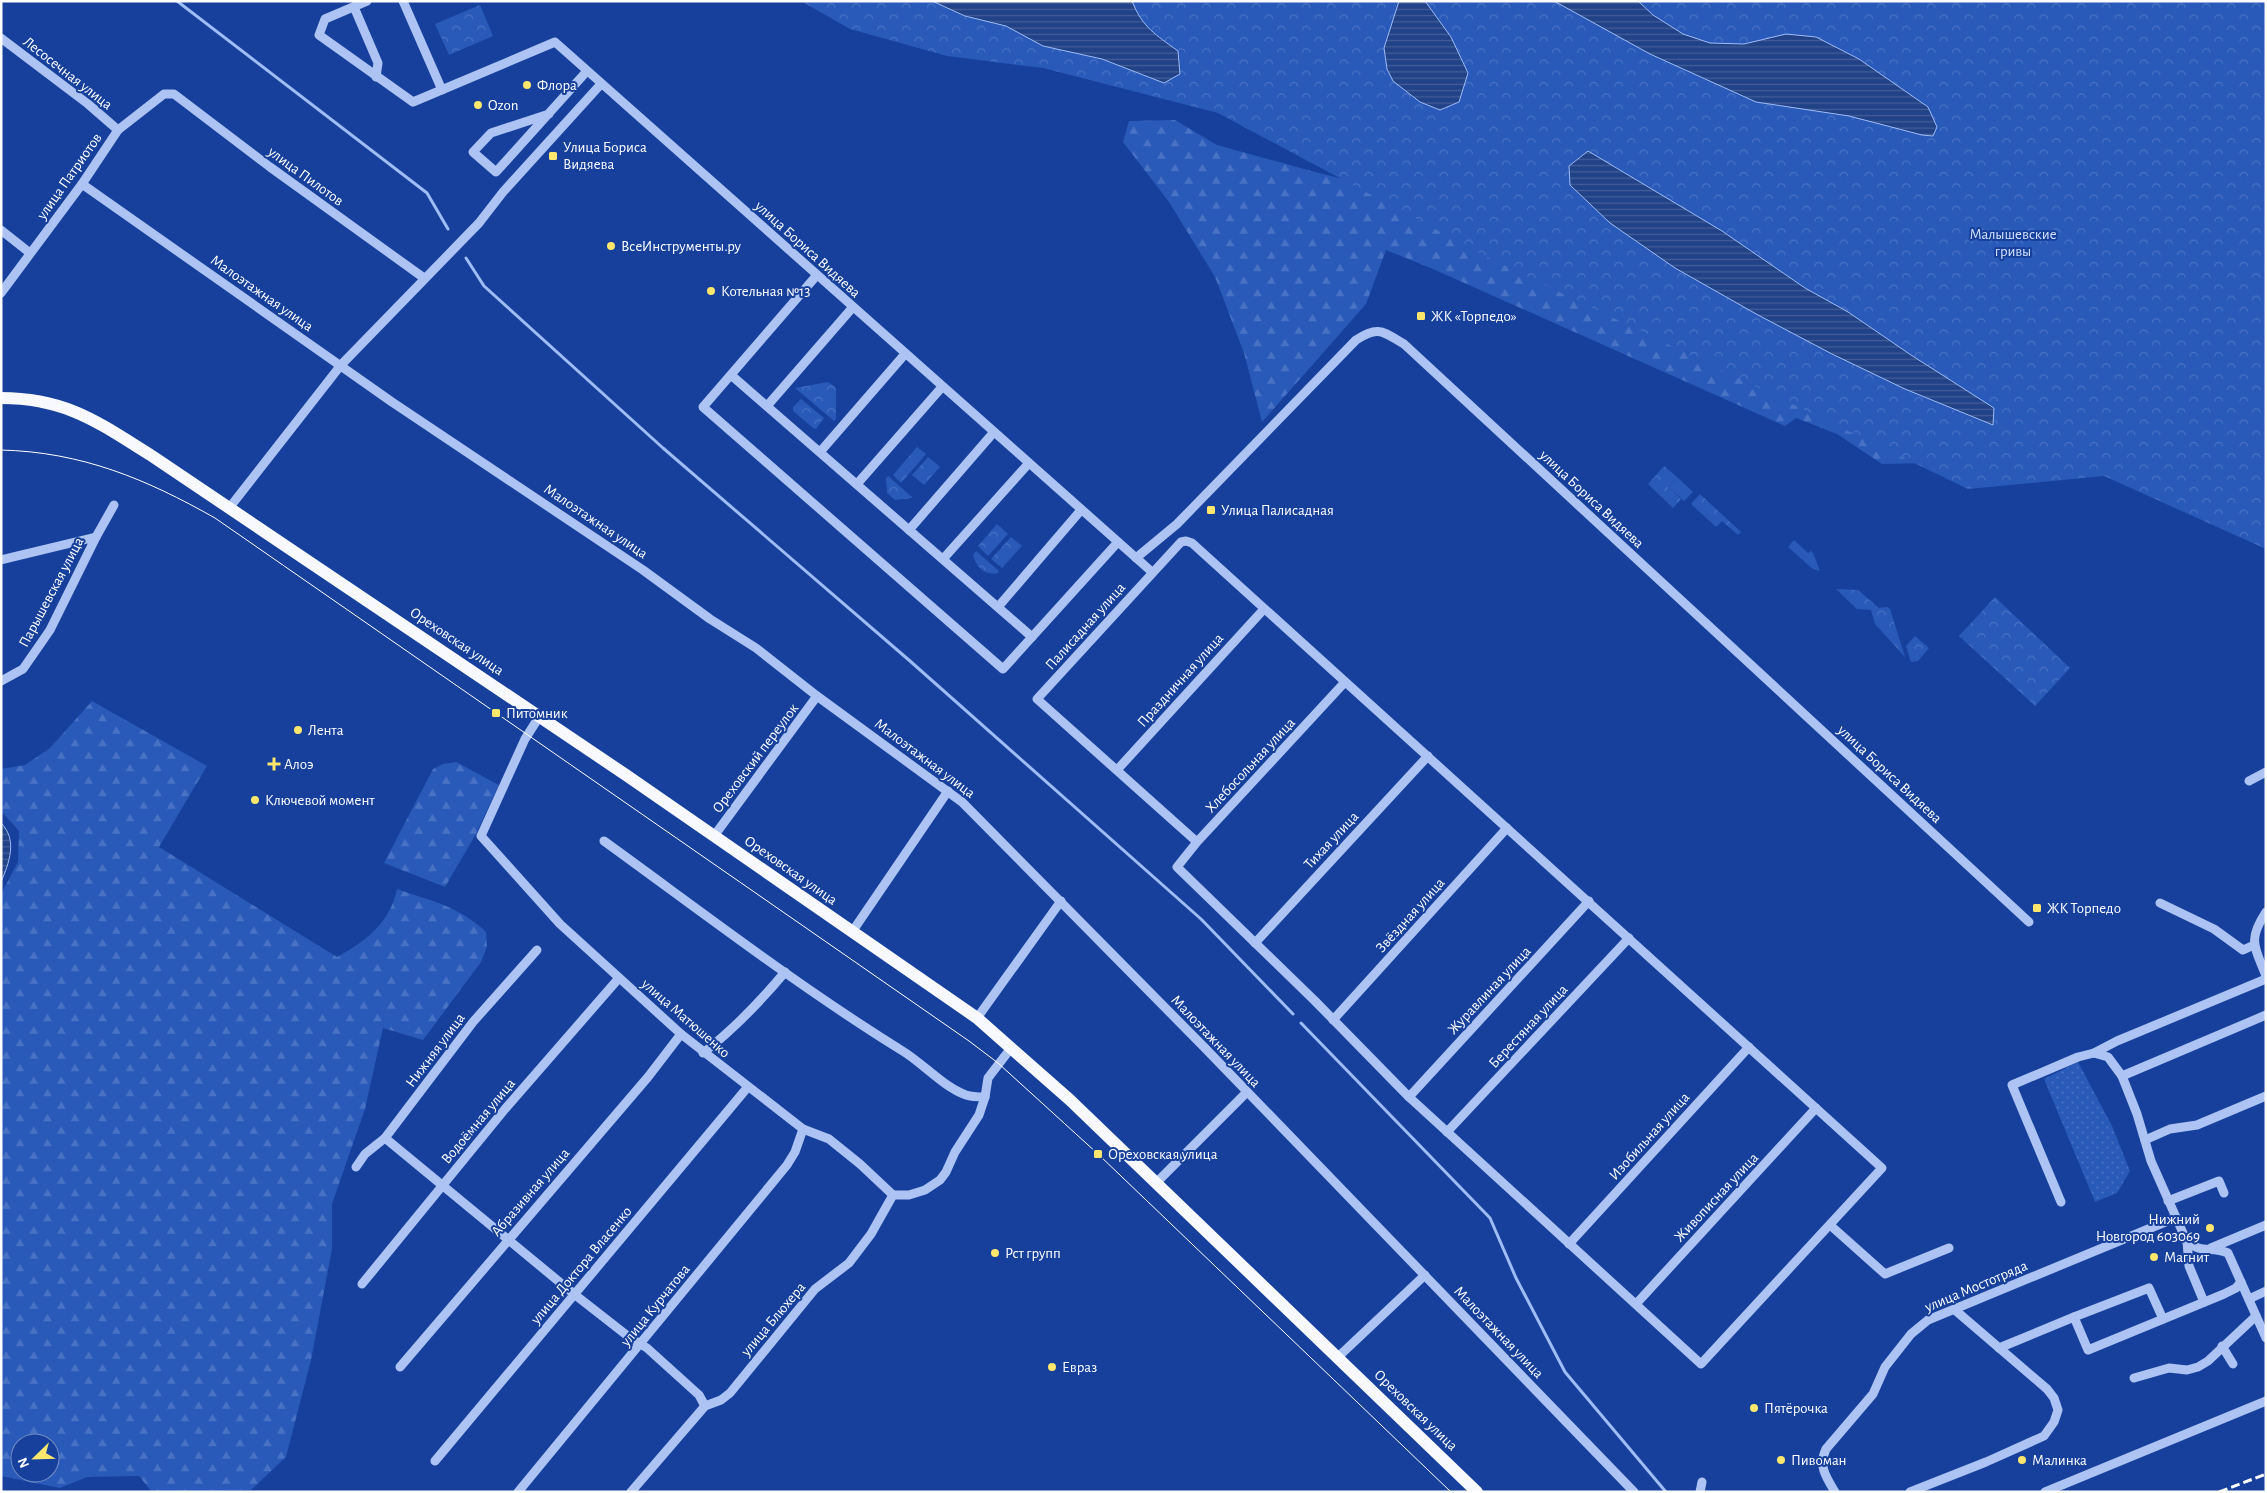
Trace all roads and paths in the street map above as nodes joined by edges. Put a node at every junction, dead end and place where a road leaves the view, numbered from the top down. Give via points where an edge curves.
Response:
1 (367, 1) edge
2 (403, 1) edge
3 (354, 7) junction
4 (1, 38) edge
5 (588, 71) junction
6 (376, 77) junction
7 (601, 84) junction
8 (442, 90) junction
9 (174, 94) joint
10 (549, 114) junction
11 (118, 130) junction
12 (82, 184) junction
13 (1, 230) edge
14 (30, 253) junction
15 (817, 275) junction
16 (424, 278) junction
17 (1, 293) edge
18 (852, 307) junction
19 (905, 354) junction
20 (341, 365) junction
21 (731, 374) junction
22 (942, 387) junction
23 (1, 398) edge
24 (17, 398) junction
25 (1, 404) edge
26 (767, 406) junction
27 (994, 432) junction
28 (820, 452) junction
29 (1029, 463) junction
30 (857, 484) junction
31 (114, 505) dead end
32 (230, 507) junction
33 (1081, 510) junction
34 (910, 530) junction
35 (96, 537) junction
36 (1118, 542) junction
37 (1136, 558) junction
38 (943, 559) junction
39 (1, 560) edge
40 (1152, 572) junction
41 (998, 607) junction
42 (1264, 609) junction
43 (1032, 636) junction
44 (1, 681) edge
45 (1345, 682) junction
46 (818, 696) junction
47 (538, 716) junction
48 (1428, 756) junction
49 (1117, 770) junction
50 (2266, 772) edge
51 (2249, 781) dead end
52 (948, 791) junction
53 (1507, 828) junction
54 (714, 836) junction
55 (604, 841) dead end
56 (1197, 842) junction
57 (1061, 901) junction
58 (1589, 901) junction
59 (2160, 903) dead end
60 (2266, 912) edge
61 (2029, 922) dead end
62 (852, 932) junction
63 (1629, 938) junction
64 (1255, 942) junction
65 (2254, 945) junction
66 (537, 950) dead end
67 (785, 972) junction
68 (619, 978) junction
69 (2266, 978) edge
70 (2266, 1015) edge
71 (977, 1018) junction
72 (1333, 1020) junction
73 (680, 1034) junction
74 (1749, 1047) junction
75 (1011, 1048) junction
76 (703, 1053) junction
77 (2094, 1053) junction
78 (2122, 1076) junction
79 (747, 1088) junction
80 (1247, 1092) junction
81 (2266, 1096) edge
82 (985, 1097) junction
83 (1409, 1097) junction
84 (1816, 1108) junction
85 (803, 1129) junction
86 (1447, 1132) junction
87 (385, 1138) junction
88 (2145, 1140) junction
89 (356, 1166) dead end
90 (1156, 1183) junction
91 (441, 1186) junction
92 (2224, 1193) dead end
93 (893, 1195) junction
94 (2168, 1201) junction
95 (2061, 1202) dead end
96 (2175, 1218) junction
97 (1830, 1225) junction
98 (2266, 1225) edge
99 (507, 1240) junction
100 (2187, 1242) junction
101 (1570, 1244) junction
102 (1949, 1248) dead end
103 (2204, 1251) junction
104 (1425, 1274) junction
105 (2241, 1282) junction
106 (362, 1284) dead end
107 (2266, 1292) edge
108 (574, 1294) junction
109 (2249, 1299) junction
110 (2204, 1302) junction
111 (1636, 1304) junction
112 (1955, 1310) junction
113 (2256, 1316) junction
114 (2074, 1317) junction
115 (2162, 1319) junction
116 (2266, 1338) edge
117 (641, 1343) junction
118 (2222, 1346) junction
119 (1999, 1348) junction
120 (1338, 1357) junction
121 (2233, 1364) dead end
122 (400, 1367) dead end
123 (2134, 1378) dead end
124 (2266, 1401) edge
125 (705, 1406) junction
126 (435, 1461) dead end
127 (1702, 1482) dead end
128 (518, 1492) edge
129 (632, 1492) edge
130 (1478, 1492) edge
131 (1634, 1492) edge
132 (1700, 1492) edge
133 (1835, 1492) edge
134 (1910, 1492) edge
135 (2045, 1492) edge

1 - 3 street, улица Бориса Видяева
2 - 8 street
3 - 6 street via 378,63
3 - 6 street, улица Бориса Видяева via 326,19 319,35
4 - 11 street, Лесосечная улица
5 - 7 street, улица Бориса Видяева
5 - 8 street, улица Бориса Видяева via 556,42
5 - 10 street
6 - 8 street, улица Бориса Видяева via 413,102
7 - 15 street, улица Бориса Видяева
7 - 16 street via 479,223
9 - 11 street, улица Патриотов via 164,94
9 - 16 street, улица Пилотов
10 - 10 street via 496,172 473,152 491,133
11 - 12 street, улица Патриотов
12 - 14 street, улица Патриотов
12 - 20 street, Малоэтажная улица
13 - 14 street
14 - 17 street, улица Патриотов
15 - 18 street, улица Бориса Видяева
15 - 21 street
16 - 20 street
18 - 19 street, улица Бориса Видяева
18 - 26 street
19 - 22 street, улица Бориса Видяева
19 - 28 street
20 - 32 street
20 - 46 street, Малоэтажная улица via 644,570 756,648
21 - 26 street
21 - 43 street via 703,407 1003,669
22 - 27 street, улица Бориса Видяева
22 - 30 street
23 - 24 main road, Ореховская улица
24 - 25 main road
24 - 32 main road, Ореховская улица via 61,405 85,415
26 - 28 street
27 - 29 street, улица Бориса Видяева
27 - 34 street
28 - 30 street
29 - 33 street, улица Бориса Видяева
29 - 38 street
30 - 34 street
31 - 35 street, Парышевская улица
32 - 47 main road, Ореховская улица
33 - 36 street, улица Бориса Видяева
33 - 41 street
34 - 38 street
35 - 39 street
35 - 44 street, Парышевская улица via 50,630 33,656 23,669
36 - 37 street, улица Бориса Видяева
36 - 43 street
37 - 40 street, улица Бориса Видяева
37 - 61 street, улица Бориса Видяева via 1177,524 1356,340 1369,331 1379,330 1404,344
38 - 41 street
40 - 42 street, Палисадная улица via 1180,542 1186,541
40 - 49 street, Палисадная улица via 1037,699
41 - 43 street
42 - 45 street
42 - 49 street, Праздничная улица
45 - 48 street
45 - 56 street, Хлебосольная улица
46 - 52 street, Малоэтажная улица
46 - 54 street, Ореховский переулок
47 - 54 main road, Ореховская улица
47 - 68 street, улица Матюшенко via 481,836 541,905
48 - 53 street
48 - 64 street, Тихая улица
49 - 56 street
50 - 51 street
52 - 57 street, Малоэтажная улица
52 - 62 street
53 - 58 street
53 - 72 street, Звёздная улица
54 - 62 main road, Ореховская улица
55 - 67 street
56 - 64 street, Хлебосольная улица via 1177,867
57 - 71 street
57 - 80 street, Малоэтажная улица
58 - 63 street
58 - 83 street, Журавлиная улица
59 - 65 street via 2214,929 2243,950
60 - 65 street via 2253,935
62 - 71 main road, Ореховская улица
63 - 74 street
63 - 86 street, Берестяная улица
64 - 72 street
65 - 69 street
66 - 87 street, Нижняя улица via 473,1022
67 - 76 street via 733,1029
67 - 82 street via 877,1036 903,1050 955,1089 968,1096
68 - 73 street, улица Матюшенко
68 - 91 street, Водоёмная улица
69 - 77 street
70 - 78 street
71 - 75 main road, Ореховская улица
72 - 83 street
73 - 76 street, улица Матюшенко
73 - 99 street, Абразивная улица via 648,1077
74 - 84 street
74 - 101 street, Изобильная улица
75 - 82 street via 988,1078
75 - 90 main road, Ореховская улица
76 - 79 street, улица Матюшенко
77 - 78 street via 2108,1057
77 - 95 street via 2012,1085
78 - 88 street
79 - 85 street, улица Матюшенко
79 - 108 street, улица Доктора Власенко
80 - 90 street
80 - 104 street, Малоэтажная улица
81 - 88 street via 2197,1125 2170,1129
82 - 93 street via 979,1115 940,1180 925,1190
83 - 86 street
84 - 97 street via 1882,1168
84 - 111 street, Живописная улица
85 - 93 street, улица Матюшенко via 829,1139
85 - 117 street, улица Курчатова via 787,1165
86 - 101 street
87 - 89 street, Нижняя улица
87 - 91 street
88 - 94 street
90 - 120 main road, Ореховская улица
91 - 99 street
91 - 106 street, Водоёмная улица
92 - 94 street via 2219,1181
93 - 125 street, улица Блюхера via 871,1234 849,1263 815,1289 730,1393
94 - 96 street
96 - 100 street
96 - 112 street, улица Мостотряда
97 - 102 street via 1885,1274
97 - 111 street via 1701,1364
98 - 103 street
99 - 108 street
99 - 122 street, Абразивная улица
100 - 103 street
100 - 110 street via 2189,1266
101 - 111 street
103 - 105 street via 2217,1248 2228,1253
104 - 120 street
104 - 131 street, Малоэтажная улица
105 - 109 street
105 - 110 street via 2236,1288
107 - 109 street
108 - 117 street
108 - 126 street, улица Доктора Власенко
109 - 113 street
110 - 115 street
112 - 119 street
112 - 133 street, улица Мостотряда via 1928,1320 1911,1334 1885,1367 1874,1394 1826,1449 1821,1459 1823,1472
113 - 116 street
113 - 118 street
114 - 115 street via 2149,1288
114 - 115 street via 2088,1350
114 - 119 street
117 - 125 street via 699,1395
117 - 128 street, улица Курчатова
118 - 121 street
118 - 123 street via 2198,1367 2187,1370 2169,1368
119 - 134 street via 2054,1398 2058,1410 2054,1422 2044,1436
120 - 130 main road, Ореховская улица
124 - 135 street
125 - 129 street, улица Блюхера
127 - 132 street

